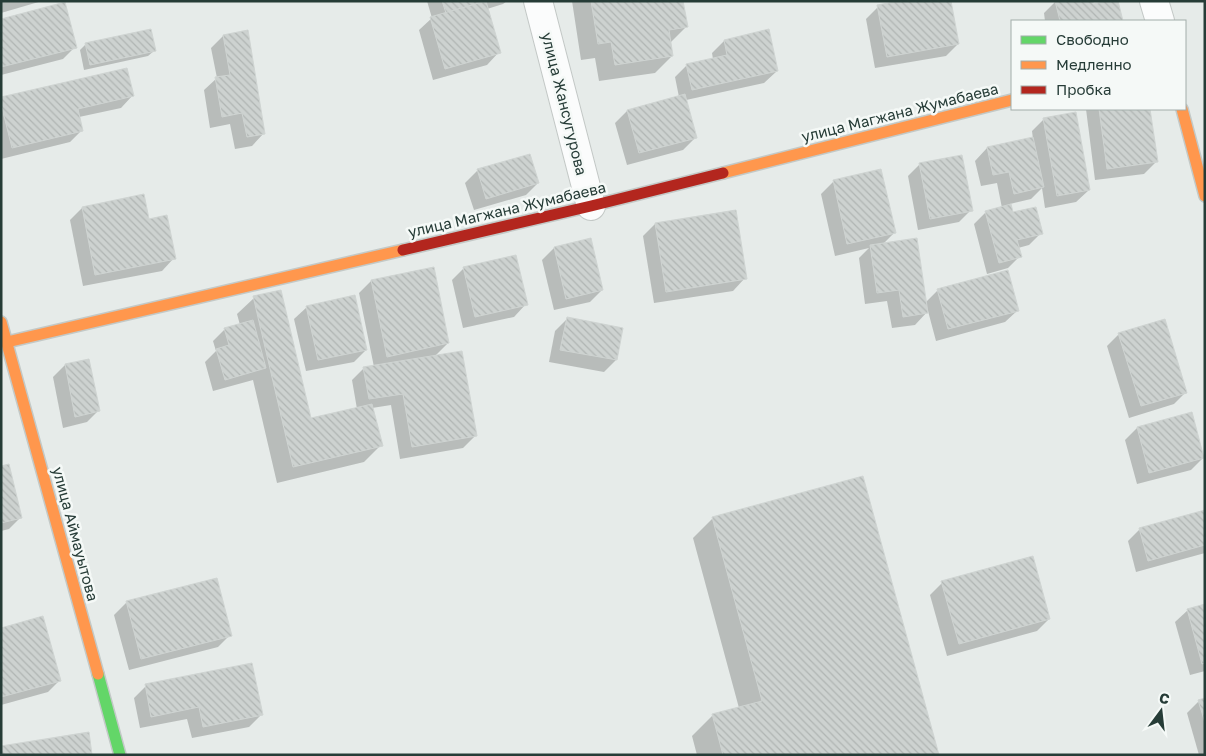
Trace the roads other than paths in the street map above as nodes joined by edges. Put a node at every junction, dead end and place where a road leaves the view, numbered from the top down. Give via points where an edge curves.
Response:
1 (538, 1) edge
2 (1154, 1) edge
3 (1160, 20) edge
4 (1011, 100) edge
5 (1182, 110) edge
6 (1205, 196) edge
7 (591, 206) junction
8 (1, 322) edge
9 (6, 342) junction
10 (120, 755) edge

1 - 7 street, улица Жансугурова
2 - 3 street
4 - 7 street, улица Магжана Жумабаева
5 - 6 street
7 - 9 street, улица Магжана Жумабаева
8 - 9 street, улица Аймауытова
9 - 10 street, улица Аймауытова

